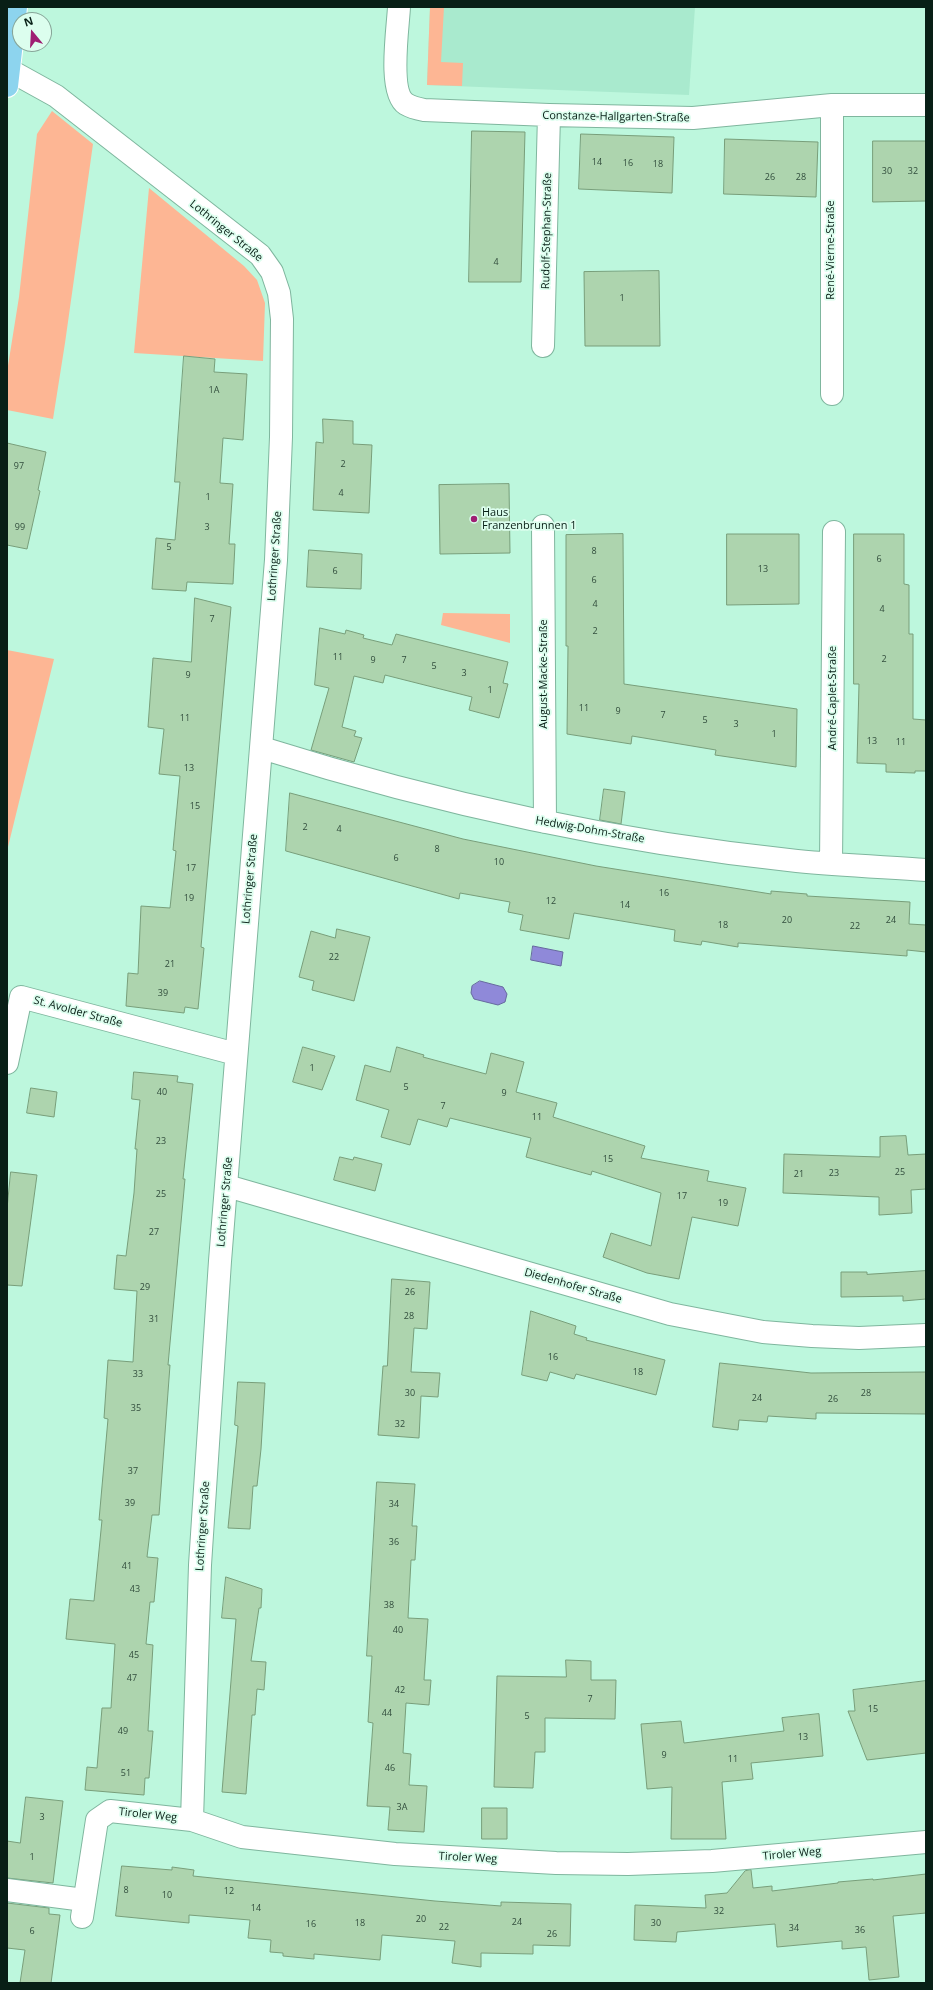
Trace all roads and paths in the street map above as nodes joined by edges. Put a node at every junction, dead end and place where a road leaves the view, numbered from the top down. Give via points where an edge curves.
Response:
1 (16, 7) edge
2 (399, 7) edge
3 (8, 78) edge
4 (832, 105) junction
5 (926, 105) edge
6 (549, 116) junction
7 (543, 346) dead end
8 (832, 394) dead end
9 (544, 526) dead end
10 (834, 532) dead end
11 (262, 748) junction
12 (545, 822) junction
13 (831, 863) junction
14 (926, 870) edge
15 (236, 1054) junction
16 (7, 1063) edge
17 (228, 1186) junction
18 (926, 1335) edge
19 (192, 1820) junction
20 (926, 1842) edge
21 (7, 1890) edge

1 - 3 main road
2 - 6 street, Constanze-Hallgarten-Straße via 396,80 399,94 406,104 424,110
3 - 11 street, Lothringer Straße via 40,86 83,117 260,255 272,272 279,293 282,319 281,437 276,560
4 - 5 street, Constanze-Hallgarten-Straße
4 - 6 street, Constanze-Hallgarten-Straße via 693,118
4 - 8 street, René-Vierne-Straße
6 - 7 street, Rudolf-Stephan-Straße
9 - 12 street, August-Macke-Straße
10 - 13 street, André-Caplet-Straße
11 - 12 street, Hedwig-Dohm-Straße via 389,786
11 - 15 street, Lothringer Straße
12 - 13 street, Hedwig-Dohm-Straße via 710,850
13 - 14 street, Hedwig-Dohm-Straße
15 - 16 street, St. Avolder Straße via 21,997
15 - 17 street, Lothringer Straße
17 - 18 street, Diedenhofer Straße via 670,1314 763,1332 859,1338
17 - 19 street, Lothringer Straße via 220,1261 200,1565
19 - 20 street, Tiroler Weg via 242,1837 395,1854 556,1863 712,1861
19 - 21 street, Tiroler Weg via 110,1811 97,1820 83,1908

